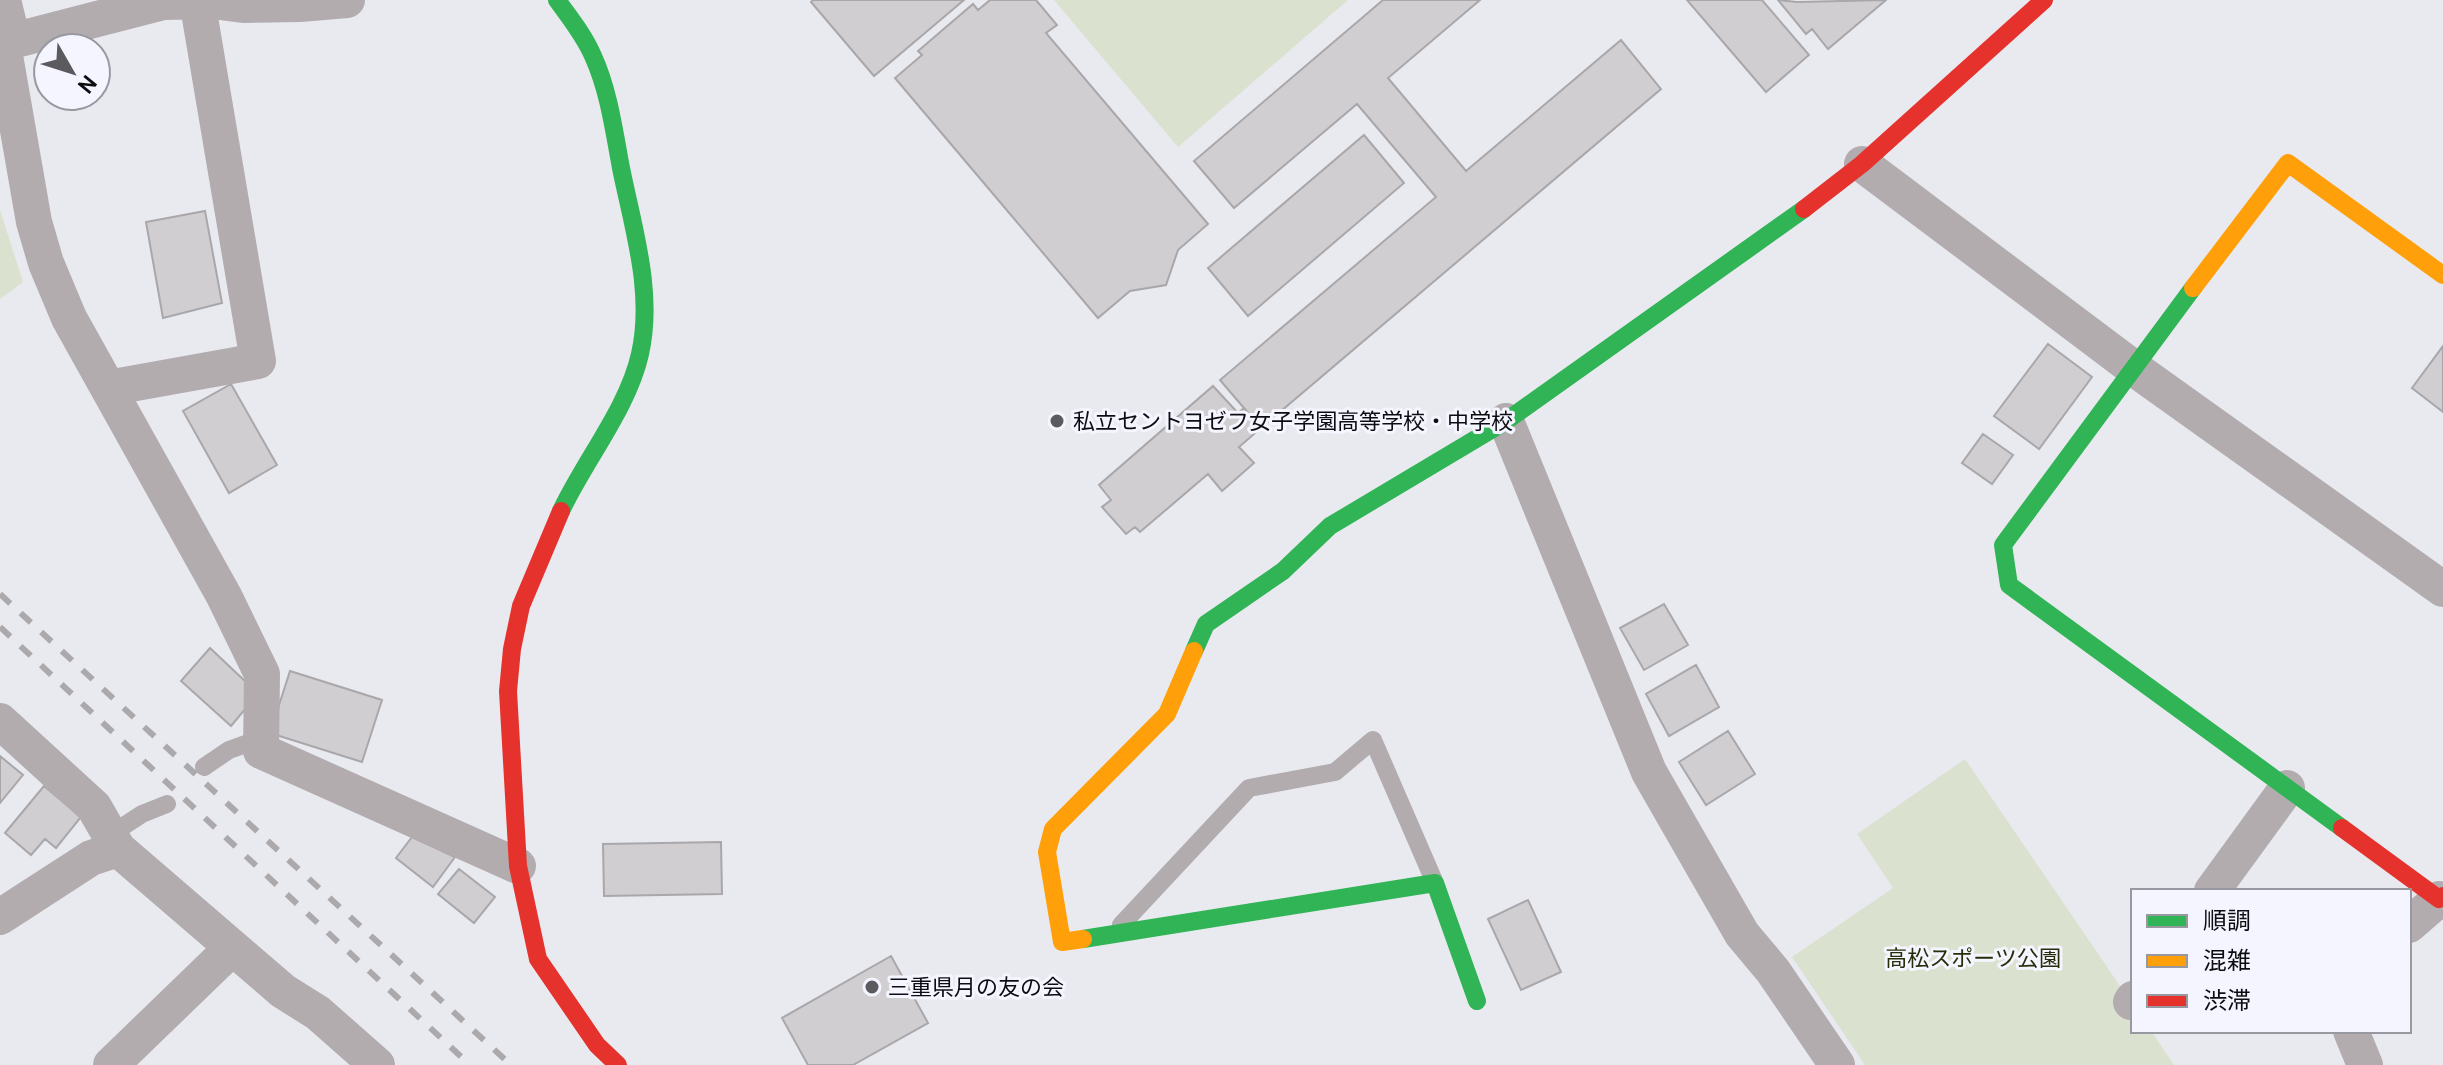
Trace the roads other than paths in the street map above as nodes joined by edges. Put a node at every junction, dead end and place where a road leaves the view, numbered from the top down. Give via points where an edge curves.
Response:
1 (3, 0) edge
2 (197, 0) edge
3 (212, 0) edge
4 (347, 0) edge
5 (557, 0) edge
6 (2044, 0) edge
7 (5, 43) edge
8 (1862, 164) junction
9 (2443, 275) edge
10 (2132, 367) junction
11 (108, 388) junction
12 (1506, 421) junction
13 (2443, 589) edge
14 (0, 721) edge
15 (260, 739) junction
16 (204, 767) dead end
17 (2287, 788) junction
18 (167, 804) dead end
19 (114, 842) junction
20 (518, 866) junction
21 (1435, 883) junction
22 (2213, 889) edge
23 (2441, 897) edge
24 (0, 917) edge
25 (2411, 923) edge
26 (1113, 934) junction
27 (232, 948) junction
28 (1477, 1001) dead end
29 (2352, 1033) edge
30 (375, 1064) edge
31 (111, 1065) edge
32 (618, 1065) edge
33 (1837, 1065) edge
34 (2365, 1065) edge

1 - 7 street
2 - 3 street
2 - 7 street via 163,2
2 - 11 street via 258,361
3 - 4 street via 257,5
5 - 20 street via 580,31 606,93 644,283 645,324 628,389 563,507 521,606 508,691
6 - 8 street
7 - 11 street via 34,222 46,263
8 - 10 street
8 - 12 street via 1771,235
9 - 10 street via 2288,163
10 - 13 street
10 - 17 street via 2003,545 2009,585
11 - 15 street via 262,674
12 - 26 street via 1330,526 1283,571 1206,624 1167,714 1053,829 1047,852 1062,942
12 - 33 street via 1649,772 1742,934
14 - 19 street via 94,807
15 - 16 lane via 229,750
15 - 20 street via 261,751
17 - 22 street
17 - 23 street
18 - 19 lane via 142,814
19 - 24 street
19 - 27 street
20 - 32 street via 538,959 597,1045
21 - 26 street
21 - 26 lane via 1373,740 1335,772 1249,788
21 - 28 street
23 - 25 street
27 - 30 street
27 - 31 street
29 - 34 street

